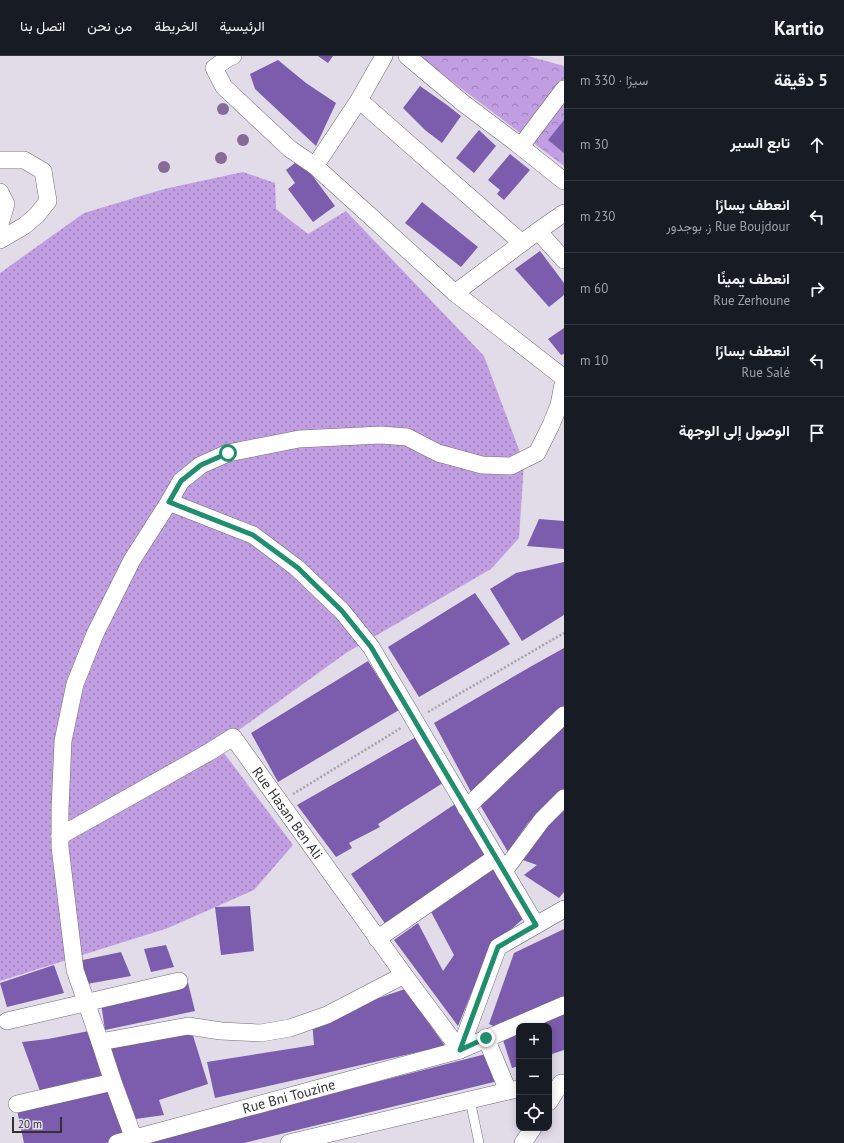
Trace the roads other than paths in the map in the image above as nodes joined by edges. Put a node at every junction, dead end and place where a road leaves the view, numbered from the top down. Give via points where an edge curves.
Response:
1 (234, 56) edge
2 (384, 56) edge
3 (407, 56) edge
4 (564, 89) edge
5 (359, 100) junction
6 (521, 146) junction
7 (0, 160) edge
8 (315, 166) junction
9 (564, 181) edge
10 (0, 192) edge
11 (564, 213) edge
12 (0, 224) edge
13 (538, 231) junction
14 (0, 240) edge
15 (522, 243) junction
16 (564, 260) edge
17 (454, 293) junction
18 (564, 379) edge
19 (169, 502) junction
20 (564, 715) edge
21 (564, 798) edge
22 (466, 808) junction
23 (60, 836) junction
24 (500, 864) junction
25 (564, 909) edge
26 (536, 925) junction
27 (377, 939) junction
28 (404, 975) junction
29 (179, 981) dead end
30 (87, 1003) junction
31 (564, 1004) edge
32 (7, 1021) dead end
33 (486, 1038) junction
34 (100, 1042) junction
35 (460, 1050) junction
36 (113, 1082) junction
37 (558, 1083) edge
38 (513, 1090) edge
39 (552, 1096) edge
40 (470, 1100) junction
41 (17, 1104) dead end
42 (531, 1131) edge
43 (134, 1139) junction
44 (117, 1143) edge
45 (289, 1143) edge
46 (479, 1143) edge
47 (523, 1143) edge

1 - 8 street via 214,68 224,87 290,149
2 - 5 street
3 - 6 street via 463,103
4 - 6 street
5 - 8 street
5 - 15 street
6 - 9 street
7 - 14 street via 24,160 43,171 48,200 37,215
8 - 17 street
10 - 12 street via 6,204
11 - 13 street
13 - 15 street
13 - 16 street
15 - 17 street
17 - 18 street
18 - 19 street via 552,425 537,453 511,466 482,466 438,453 407,437 381,435 299,439 228,453 201,465 181,481
19 - 22 street via 253,535 298,568 342,611 371,647
19 - 23 street via 132,560 95,634 75,684 63,741
20 - 22 street
21 - 24 street
22 - 24 street
23 - 27 street, Rue Hasan Ben Ali via 233,737
23 - 30 street via 75,970
24 - 26 street
24 - 27 street
25 - 26 street
26 - 35 street via 498,947
27 - 28 street, Rue Hasan Ben Ali
28 - 34 street via 327,1015 290,1028 261,1033 188,1026
28 - 35 street, Rue Hasan Ben Ali
29 - 30 street
30 - 32 street
30 - 34 street
31 - 33 street, Rue Bni Touzine
33 - 35 street, Rue Bni Touzine
33 - 38 street
34 - 36 street
35 - 43 street, Rue Bni Touzine
36 - 41 street
36 - 43 street
37 - 39 street
38 - 40 street
40 - 45 street
40 - 46 lane
42 - 47 street
43 - 44 street, Rue Bni Touzine

